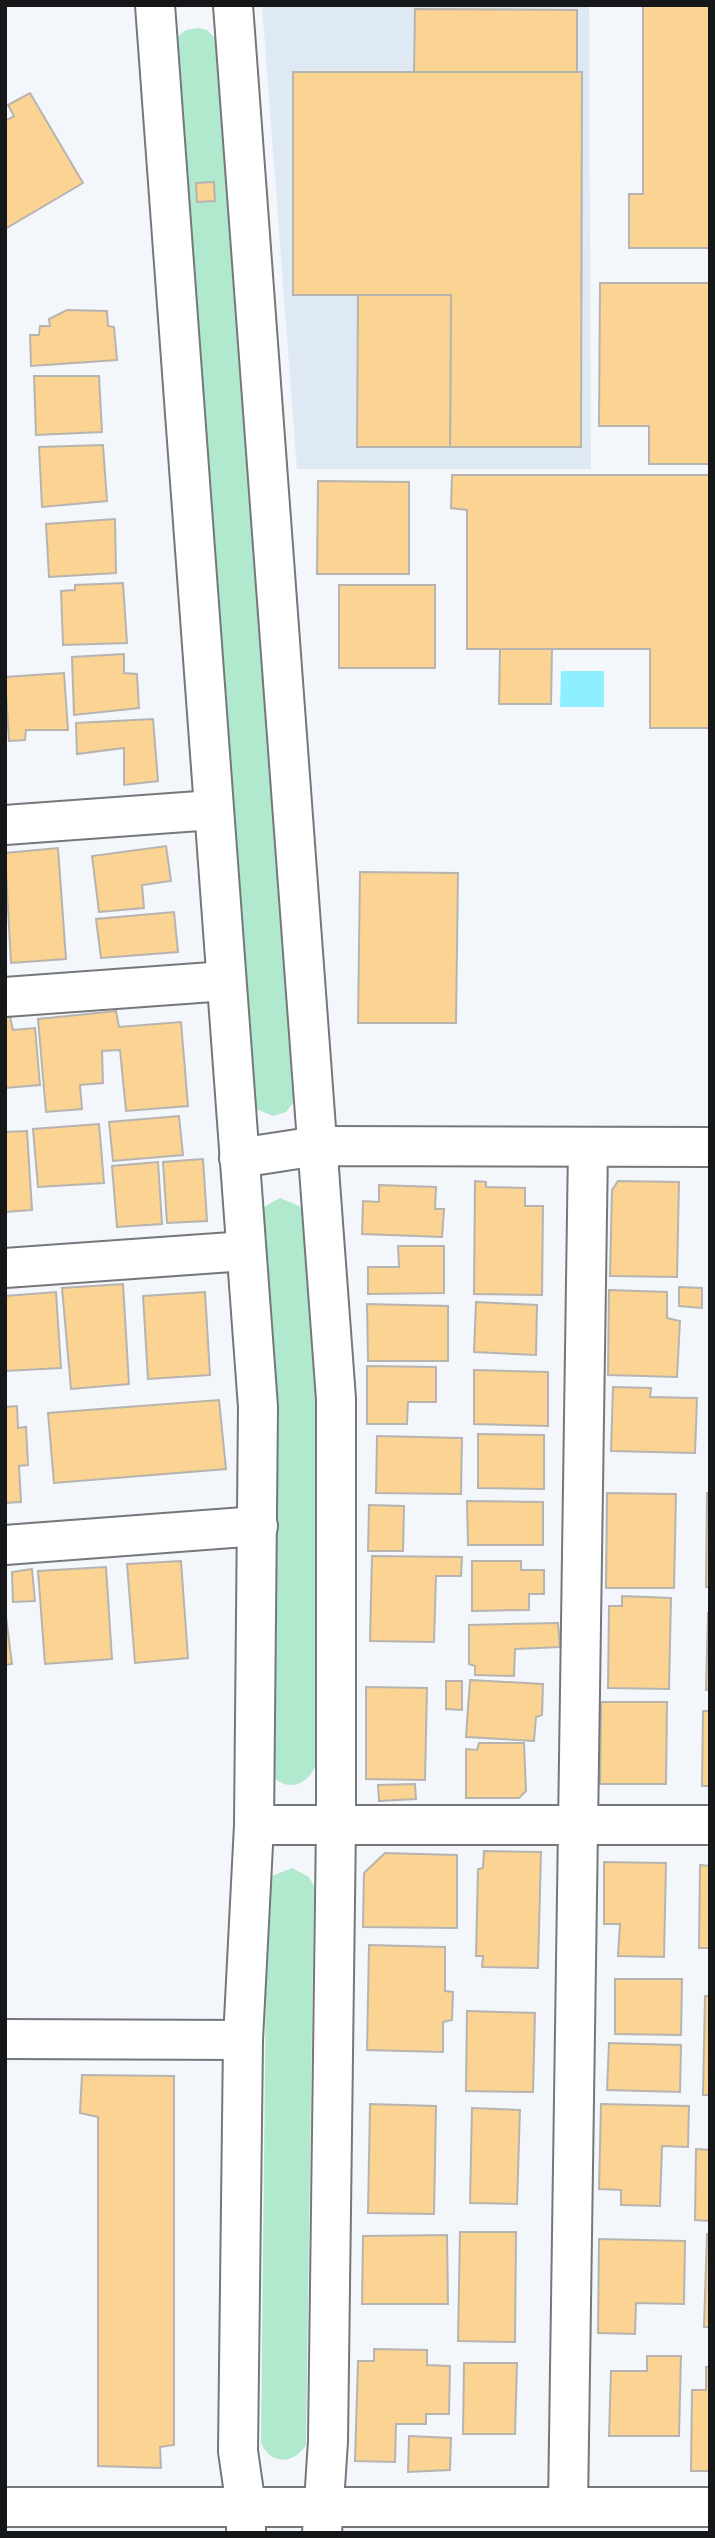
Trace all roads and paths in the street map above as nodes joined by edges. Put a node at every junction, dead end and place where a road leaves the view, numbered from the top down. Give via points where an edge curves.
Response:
1 (155, 5) edge
2 (233, 5) edge
3 (213, 810) junction
4 (5, 825) edge
5 (226, 981) junction
6 (5, 997) edge
7 (317, 1146) junction
8 (588, 1147) junction
9 (710, 1147) edge
10 (239, 1158) junction
11 (246, 1251) junction
12 (5, 1268) edge
13 (258, 1526) junction
14 (5, 1545) edge
15 (336, 1824) junction
16 (254, 1825) junction
17 (578, 1825) junction
18 (710, 1825) edge
19 (5, 2039) edge
20 (243, 2040) junction
21 (5, 2507) edge
22 (568, 2507) junction
23 (710, 2507) edge
24 (246, 2520) edge
25 (323, 2520) edge

1 - 3 street
2 - 7 street
3 - 4 street
3 - 5 street
5 - 6 street
5 - 10 street
7 - 8 street
7 - 10 street
7 - 15 street via 336,1399
8 - 9 street
8 - 17 street
10 - 11 street
11 - 12 street
11 - 13 street via 258,1407
13 - 14 street
13 - 16 street
15 - 16 street
15 - 17 street
15 - 25 street via 328,2441
16 - 20 street
17 - 18 street
17 - 22 street
19 - 20 street
20 - 24 street via 238,2451
21 - 24 street
22 - 23 street
22 - 25 street
24 - 25 street

